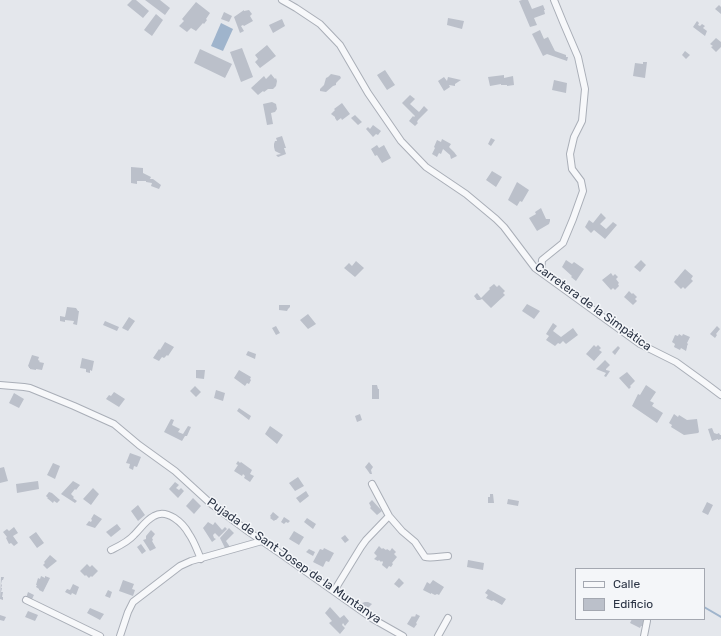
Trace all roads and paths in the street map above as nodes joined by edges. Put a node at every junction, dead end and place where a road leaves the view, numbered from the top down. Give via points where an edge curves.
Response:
1 (282, 0) edge
2 (554, 0) edge
3 (541, 272) junction
4 (0, 385) edge
5 (721, 395) edge
6 (372, 484) dead end
7 (389, 516) junction
8 (262, 541) junction
9 (111, 550) dead end
10 (448, 556) dead end
11 (201, 559) junction
12 (334, 591) junction
13 (26, 600) dead end
14 (448, 618) dead end
15 (647, 621) dead end
16 (100, 636) edge
17 (120, 636) edge
18 (402, 636) edge
19 (438, 636) edge
20 (644, 636) edge

1 - 3 street, Carretera de la Simpàtica via 320,24 340,45 368,94 401,141 426,167 466,194 504,227 535,268
2 - 3 street via 578,57 585,89 582,121 574,137 570,154 572,169 581,181 583,191 563,243 542,260
3 - 5 street, Carretera de la Simpàtica via 640,344 676,362
4 - 8 street, Pujada de Sant Josep de la Muntanya via 30,388 114,424 175,471 214,506
6 - 7 street
7 - 10 street via 415,542 425,557
7 - 12 street via 366,540
8 - 11 street
8 - 12 street, Pujada de Sant Josep de la Muntanya
9 - 11 street via 124,544 150,518 161,513 175,518 185,528
11 - 17 street via 180,566 136,599 128,612
12 - 18 street, Pujada de Sant Josep de la Muntanya
13 - 16 street
14 - 19 street
15 - 20 street

